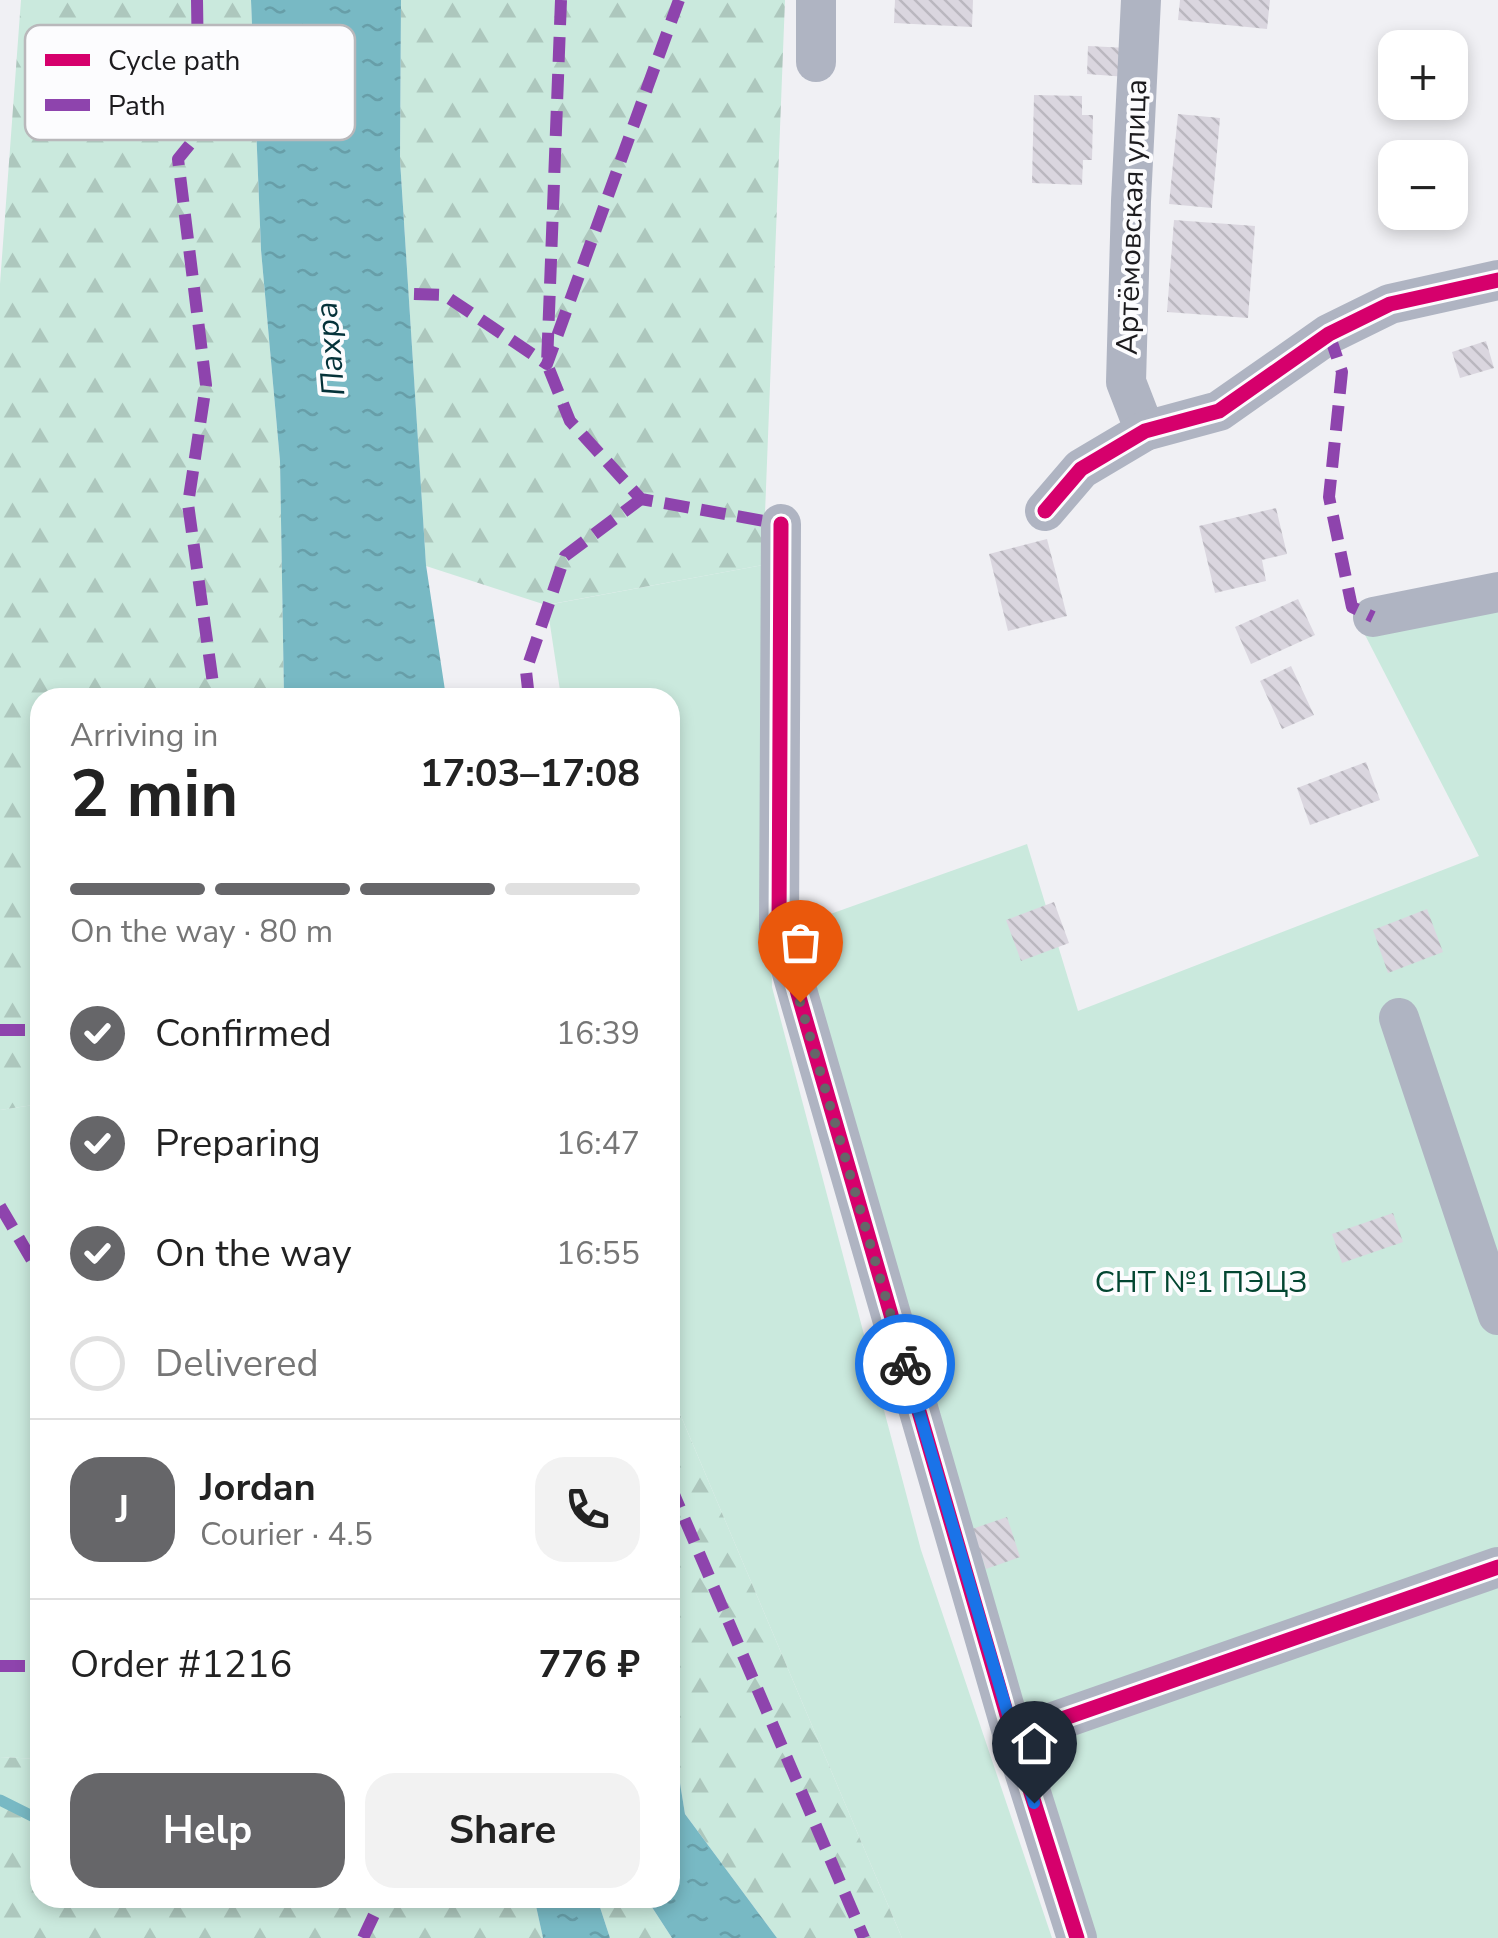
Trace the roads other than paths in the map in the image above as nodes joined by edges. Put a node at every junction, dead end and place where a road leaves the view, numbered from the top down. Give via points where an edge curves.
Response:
1 (816, 0) edge
2 (1142, 0) edge
3 (816, 62) dead end
4 (1498, 280) edge
5 (1144, 431) junction
6 (1045, 511) dead end
7 (780, 524) dead end
8 (1498, 592) edge
9 (1373, 617) dead end
10 (1399, 1018) dead end
11 (1498, 1315) edge
12 (1498, 1568) edge
13 (1013, 1736) junction
14 (1077, 1938) edge

1 - 3 street
2 - 5 street, Артёмовская улица via 1126,382
4 - 5 street via 1390,304 1329,334 1219,410
5 - 6 street via 1082,469
7 - 13 street via 779,928
8 - 9 street
10 - 11 street
12 - 13 street
13 - 14 street

